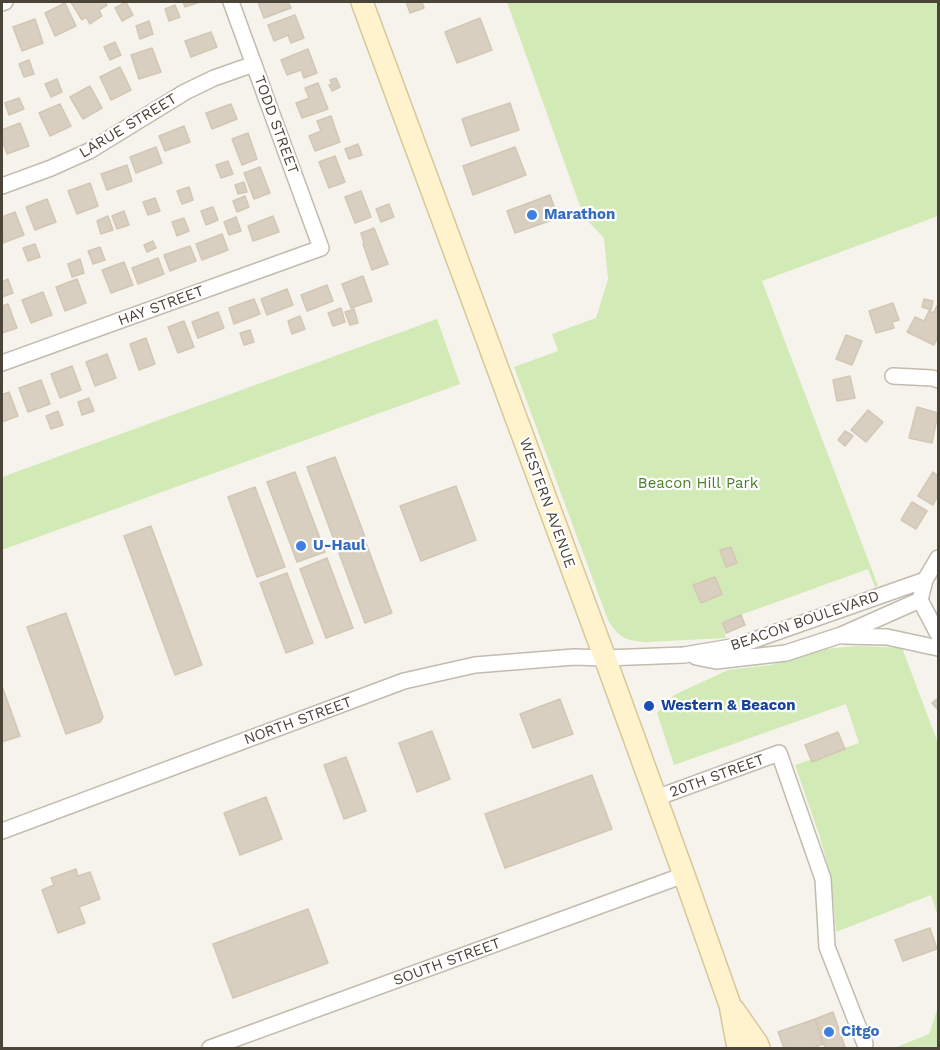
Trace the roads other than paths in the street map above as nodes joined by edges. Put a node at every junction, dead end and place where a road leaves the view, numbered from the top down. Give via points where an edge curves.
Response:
1 (231, 2) edge
2 (362, 2) edge
3 (254, 64) junction
4 (2, 186) edge
5 (321, 248) joint
6 (2, 363) edge
7 (893, 376) dead end
8 (939, 380) edge
9 (939, 558) edge
10 (925, 580) junction
11 (920, 600) junction
12 (939, 634) edge
13 (841, 635) junction
14 (939, 648) edge
15 (684, 656) junction
16 (605, 658) junction
17 (656, 798) junction
18 (2, 831) edge
19 (684, 875) junction
20 (730, 1005) junction
21 (865, 1044) dead end
22 (210, 1048) edge
23 (738, 1048) edge
24 (759, 1048) edge

1 - 3 street, TODD STREET
2 - 16 main road, WESTERN AVENUE
3 - 4 street, LARUE STREET via 185,92 79,155
3 - 5 street, TODD STREET
5 - 6 street, HAY STREET
7 - 8 street
9 - 10 street
10 - 11 street
10 - 15 street, BEACON BOULEVARD via 737,646
11 - 12 street
11 - 13 street, BEACON BOULEVARD
13 - 14 street, BEACON BOULEVARD via 887,637
13 - 15 street, BEACON BOULEVARD via 786,653 716,661
15 - 16 street, BEACON BOULEVARD
16 - 17 main road, WESTERN AVENUE
16 - 18 street, NORTH STREET via 475,665 404,681
17 - 19 main road, WESTERN AVENUE
17 - 21 street, 20TH STREET via 779,753 824,879 827,948
19 - 20 main road, WESTERN AVENUE
19 - 22 street, SOUTH STREET
20 - 23 main road, WESTERN AVENUE
20 - 24 main road, WESTERN AVENUE

